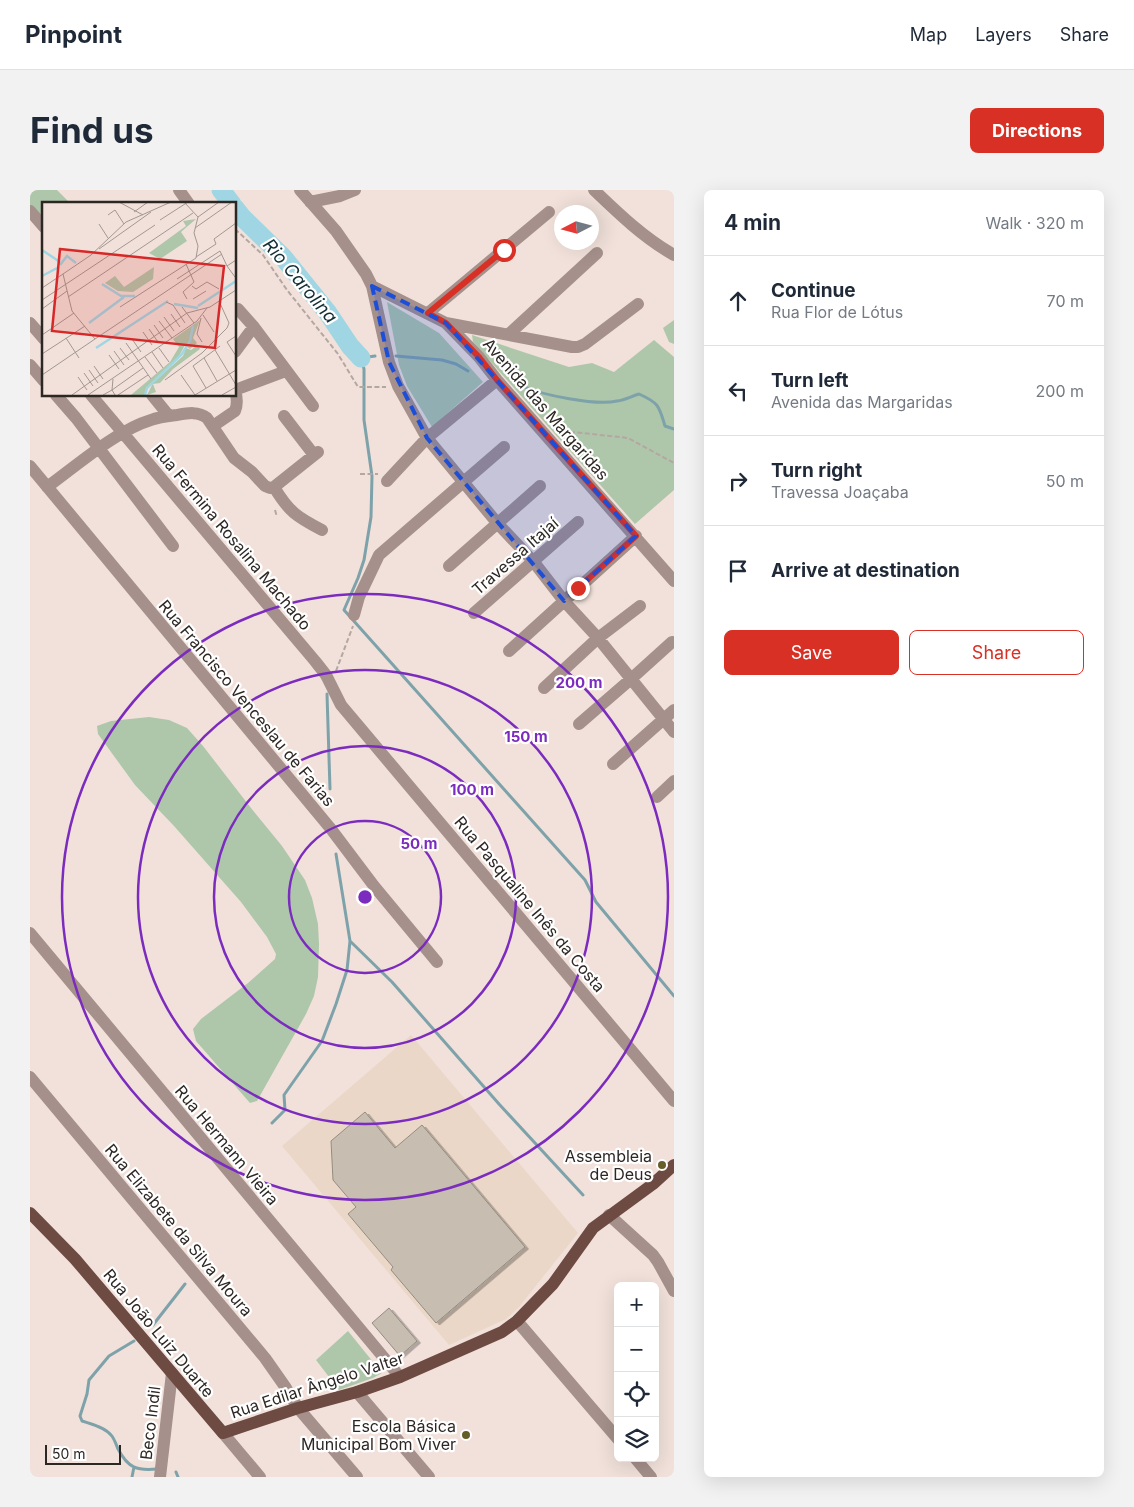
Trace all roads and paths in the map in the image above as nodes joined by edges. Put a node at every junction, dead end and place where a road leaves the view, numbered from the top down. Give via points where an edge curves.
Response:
1 (179, 190) edge
2 (300, 190) edge
3 (355, 190) edge
4 (594, 190) edge
5 (188, 202) edge
6 (310, 202) junction
7 (30, 210) edge
8 (549, 212) dead end
9 (42, 225) edge
10 (236, 230) edge
11 (597, 253) dead end
12 (674, 255) edge
13 (372, 286) junction
14 (638, 304) dead end
15 (238, 309) dead end
16 (428, 313) junction
17 (30, 323) edge
18 (446, 323) junction
19 (254, 328) junction
20 (509, 334) junction
21 (42, 337) edge
22 (236, 351) edge
23 (30, 365) edge
24 (286, 371) junction
25 (42, 379) edge
26 (497, 380) junction
27 (375, 388) dead end
28 (236, 390) edge
29 (57, 396) edge
30 (92, 396) edge
31 (153, 396) edge
32 (236, 396) edge
33 (313, 406) dead end
34 (169, 416) junction
35 (284, 416) dead end
36 (213, 426) junction
37 (543, 432) junction
38 (124, 433) junction
39 (428, 438) junction
40 (504, 447) dead end
41 (99, 448) junction
42 (674, 463) edge
43 (30, 466) edge
44 (360, 474) dead end
45 (386, 476) joint
46 (463, 482) junction
47 (540, 486) dead end
48 (47, 487) junction
49 (274, 487) junction
50 (578, 522) dead end
51 (498, 524) junction
52 (322, 530) dead end
53 (636, 536) junction
54 (173, 546) dead end
55 (532, 561) junction
56 (449, 566) dead end
57 (674, 581) edge
58 (564, 601) junction
59 (640, 606) dead end
60 (474, 613) dead end
61 (354, 615) dead end
62 (353, 628) dead end
63 (598, 638) junction
64 (672, 642) dead end
65 (508, 651) dead end
66 (631, 679) junction
67 (331, 685) junction
68 (544, 688) dead end
69 (341, 705) joint
70 (674, 710) edge
71 (663, 720) junction
72 (579, 724) dead end
73 (674, 732) edge
74 (613, 764) dead end
75 (674, 780) edge
76 (657, 797) dead end
77 (30, 933) edge
78 (437, 962) dead end
79 (30, 1077) edge
80 (674, 1101) edge
81 (674, 1165) edge
82 (30, 1212) edge
83 (609, 1215) junction
84 (674, 1291) edge
85 (517, 1321) junction
86 (172, 1372) junction
87 (400, 1376) junction
88 (356, 1392) junction
89 (298, 1408) junction
90 (223, 1433) junction
91 (614, 1433) edge
92 (638, 1462) edge
93 (160, 1477) edge
94 (260, 1477) edge
95 (357, 1477) edge
96 (429, 1477) edge
97 (651, 1477) edge

1 - 5 street
2 - 6 street
3 - 6 street
4 - 12 street via 635,228
6 - 13 street via 336,231
7 - 9 street
8 - 16 street
10 - 27 path via 263,255 338,354 358,387
11 - 20 street
13 - 16 street, Avenida das Margaridas
13 - 39 street via 389,362 398,386
14 - 20 street via 578,347
15 - 19 street
16 - 18 street, Avenida das Margaridas
17 - 21 street
18 - 20 street
18 - 26 street, Avenida das Margaridas
19 - 22 street
19 - 24 street
23 - 25 street
24 - 28 street
24 - 33 street
26 - 37 street, Avenida das Margaridas
26 - 39 street
29 - 41 street
30 - 38 street, Rua Fermina Rosalina Machado
31 - 34 street
32 - 36 street via 235,411
34 - 36 street via 196,413
34 - 38 street via 150,420
35 - 49 street via 316,454
36 - 49 street via 234,458 265,486
37 - 42 path via 558,429 628,438
37 - 53 street, Avenida das Margaridas
38 - 41 street
38 - 67 street, Rua Fermina Rosalina Machado via 315,661
39 - 45 street
39 - 46 street
40 - 46 street
41 - 48 street
41 - 54 street
43 - 48 street, Rua Francisco Venceslau de Farias
44 - 45 path
46 - 51 street
46 - 61 street via 378,555
47 - 51 street
48 - 78 street, Rua Francisco Venceslau de Farias
49 - 52 street via 291,512
50 - 55 street, Travessa Itajaí
51 - 55 street
51 - 56 street
53 - 57 street, Avenida das Margaridas
53 - 58 street
55 - 58 street
55 - 60 street, Travessa Itajaí
58 - 63 street
58 - 65 street
59 - 63 street
62 - 67 path
63 - 66 street
63 - 68 street
64 - 66 street
66 - 71 street
66 - 72 street
67 - 69 street, Rua Fermina Rosalina Machado
69 - 80 street, Rua Pasqualine Inês da Costa
70 - 71 street
71 - 73 street
71 - 74 street
75 - 76 street
77 - 87 street, Rua Hermann Vieira
79 - 89 street, Rua Elizabete da Silva Moura via 265,1358
81 - 83 main road, Rua Edilar Ângelo Valter via 654,1184
82 - 86 main road, Rua João Luiz Duarte
83 - 84 street via 653,1255
83 - 85 main road, Rua Edilar Ângelo Valter via 593,1228 553,1284
85 - 87 main road, Rua Edilar Ângelo Valter via 493,1337
85 - 91 street
86 - 90 main road, Rua João Luiz Duarte
86 - 93 street, Beco Indil
87 - 88 main road, Rua Edilar Ângelo Valter
88 - 89 main road, Rua Edilar Ângelo Valter
88 - 96 street
89 - 90 main road, Rua Edilar Ângelo Valter
89 - 95 street, Rua Elizabete da Silva Moura
90 - 94 street, Rua João Luiz Duarte
92 - 97 street

